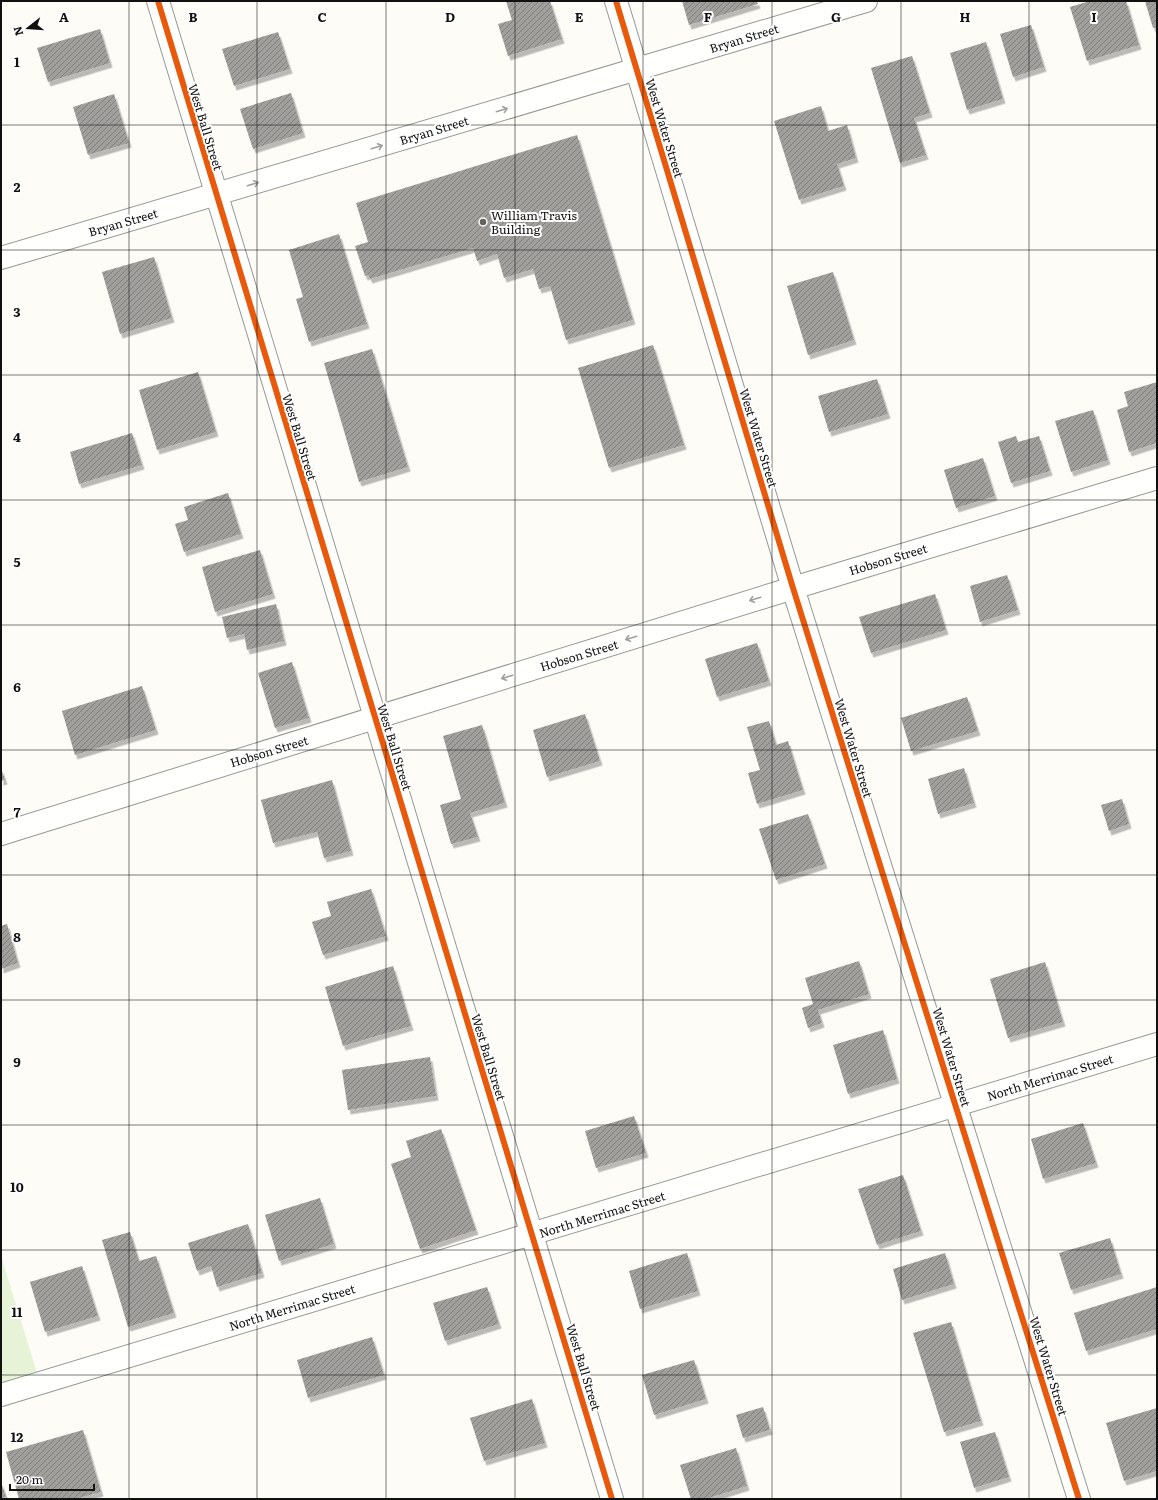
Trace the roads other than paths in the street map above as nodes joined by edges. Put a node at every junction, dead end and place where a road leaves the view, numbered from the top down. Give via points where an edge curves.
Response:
1 (158, 1) edge
2 (616, 1) edge
3 (866, 1) edge
4 (636, 70) junction
5 (215, 195) junction
6 (1, 258) edge
7 (1157, 478) edge
8 (793, 588) junction
9 (375, 718) junction
10 (1, 834) edge
11 (1157, 1044) edge
12 (955, 1106) junction
13 (532, 1235) junction
14 (1, 1395) edge
15 (612, 1499) edge
16 (1079, 1499) edge

1 - 5 street, West Ball Street
2 - 4 street, West Water Street
3 - 4 street, Bryan Street
5 -> 4 street, Bryan Street
4 - 8 street, West Water Street
5 - 6 street, Bryan Street
5 - 9 street, West Ball Street
7 - 8 street, Hobson Street
8 -> 9 street, Hobson Street
8 - 12 street, West Water Street
9 - 10 street, Hobson Street
9 - 13 street, West Ball Street
11 - 12 street, North Merrimac Street
12 - 13 street, North Merrimac Street
12 - 16 street, West Water Street
13 - 14 street, North Merrimac Street
13 - 15 street, West Ball Street

